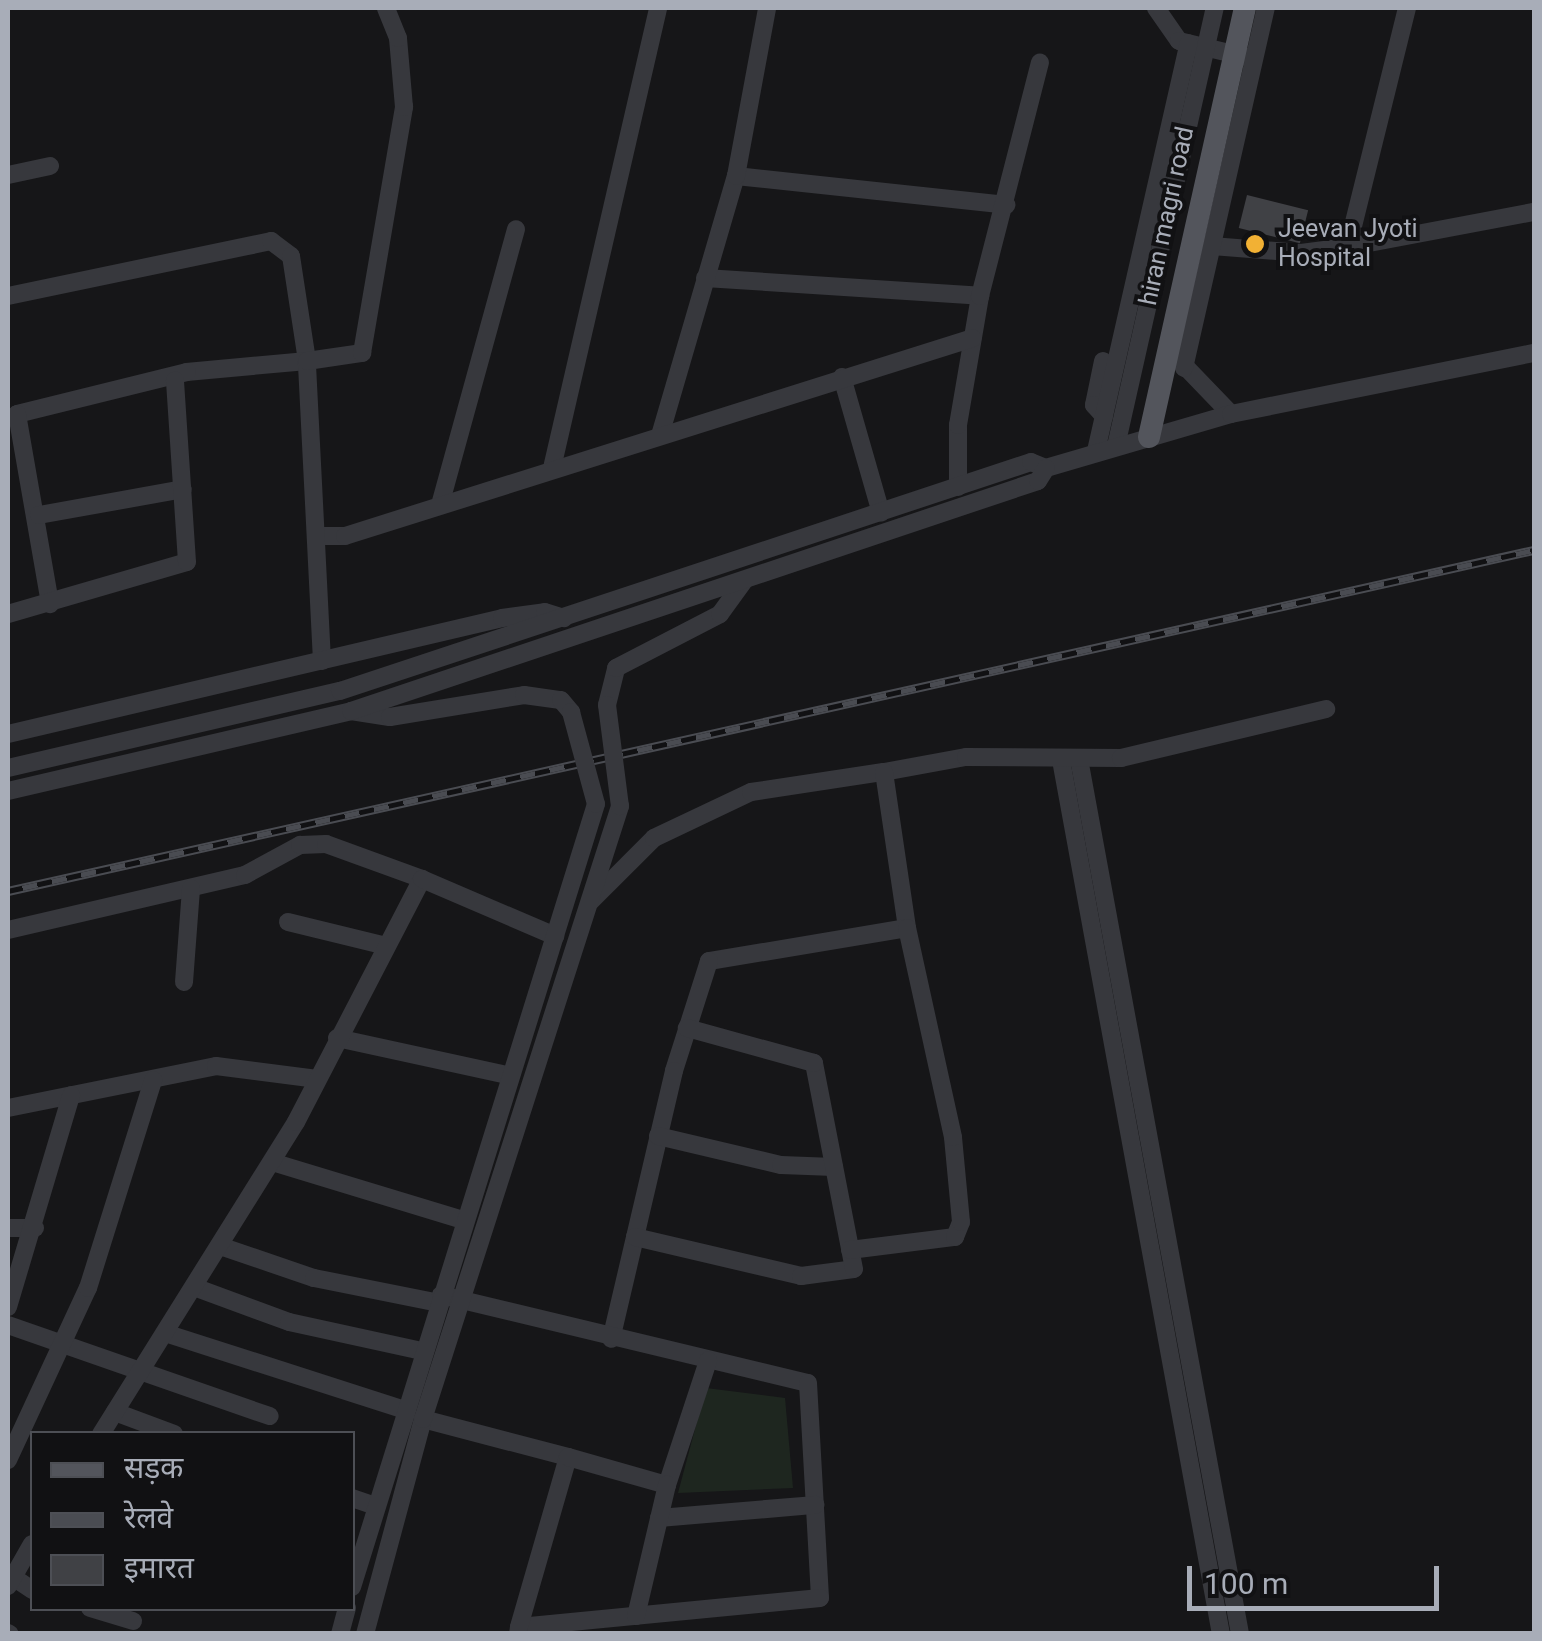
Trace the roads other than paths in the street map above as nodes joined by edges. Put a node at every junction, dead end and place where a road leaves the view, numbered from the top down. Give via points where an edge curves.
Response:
1 (386, 8) edge
2 (658, 8) edge
3 (768, 8) edge
4 (1156, 8) edge
5 (1215, 8) edge
6 (1245, 8) edge
7 (1266, 8) edge
8 (1407, 8) edge
9 (1190, 43) junction
10 (1241, 56) junction
11 (1040, 63) dead end
12 (50, 166) dead end
13 (8, 175) edge
14 (736, 176) junction
15 (1006, 205) junction
16 (1534, 212) edge
17 (516, 230) dead end
18 (1199, 245) junction
19 (1348, 247) junction
20 (705, 278) junction
21 (8, 296) edge
22 (980, 296) junction
23 (973, 338) junction
24 (1168, 342) junction
25 (1534, 353) edge
26 (308, 361) junction
27 (1184, 368) junction
28 (842, 377) junction
29 (175, 380) junction
30 (1231, 414) junction
31 (661, 432) junction
32 (1150, 437) junction
33 (1116, 446) junction
34 (1096, 452) junction
35 (552, 468) junction
36 (1046, 468) junction
37 (958, 486) junction
38 (183, 489) junction
39 (440, 505) junction
40 (881, 512) junction
41 (39, 515) junction
42 (316, 536) junction
43 (744, 580) junction
44 (50, 604) junction
45 (8, 614) edge
46 (564, 618) junction
47 (322, 661) junction
48 (1326, 709) dead end
49 (351, 711) junction
50 (8, 734) edge
51 (1070, 759) junction
52 (8, 768) edge
53 (884, 772) junction
54 (8, 791) edge
55 (422, 879) junction
56 (191, 888) junction
57 (591, 901) junction
58 (288, 922) dead end
59 (908, 928) junction
60 (8, 930) edge
61 (555, 936) junction
62 (382, 945) junction
63 (184, 982) dead end
64 (687, 1028) junction
65 (337, 1038) junction
66 (507, 1075) junction
67 (317, 1079) junction
68 (153, 1080) junction
69 (71, 1095) junction
70 (8, 1108) edge
71 (658, 1136) junction
72 (272, 1162) junction
73 (834, 1166) junction
74 (463, 1220) junction
75 (8, 1228) edge
76 (35, 1228) junction
77 (635, 1237) junction
78 (220, 1246) junction
79 (850, 1250) junction
80 (194, 1287) junction
81 (440, 1299) junction
82 (464, 1301) junction
83 (8, 1307) edge
84 (8, 1325) edge
85 (165, 1333) junction
86 (611, 1339) junction
87 (67, 1341) junction
88 (422, 1351) junction
89 (708, 1361) junction
90 (142, 1369) junction
91 (404, 1410) junction
92 (115, 1412) junction
93 (270, 1416) dead end
94 (423, 1419) junction
95 (103, 1431) edge
96 (166, 1431) edge
97 (568, 1457) junction
98 (8, 1460) edge
99 (667, 1485) junction
100 (355, 1499) edge
101 (815, 1505) junction
102 (375, 1506) junction
103 (659, 1518) junction
104 (30, 1547) edge
105 (355, 1576) edge
106 (10, 1581) edge
107 (99, 1611) edge
108 (636, 1616) junction
109 (134, 1622) dead end
110 (518, 1630) edge
111 (365, 1634) edge
112 (1221, 1634) edge
113 (1240, 1634) edge

1 - 26 street via 398,38 404,107 362,352
2 - 35 street
3 - 14 street
4 - 9 street
5 - 9 street
6 - 10 main road, hiran magri road
7 - 10 street
8 - 19 street
9 - 10 street
9 - 33 street
9 - 34 street via 1094,399 1104,416
10 - 18 main road, hiran magri road
11 - 15 street
12 - 13 street
14 - 15 street
14 - 20 street
15 - 22 street
16 - 19 street
17 - 39 street
18 - 19 street via 1301,252
18 - 24 main road, hiran magri road
18 - 27 street
20 - 22 street
20 - 31 street
21 - 26 street via 271,240 292,256
22 - 23 street
23 - 28 street
23 - 37 street via 958,425
24 - 27 street
24 - 32 main road, hiran magri road
25 - 30 street
26 - 29 street via 187,372
26 - 42 street
27 - 30 street
28 - 31 street
28 - 40 street
29 - 38 street
29 - 41 street via 18,414
30 - 32 street
31 - 35 street
32 - 33 street
33 - 34 street
34 - 36 street
35 - 39 street
36 - 37 street via 1031,462
36 - 43 street via 1038,481
37 - 40 street
38 - 41 street
38 - 44 street via 187,562
39 - 42 street via 346,536
40 - 46 street
41 - 44 street
42 - 47 street
43 - 49 street
43 - 57 street, bridge via 720,614 616,668 608,705 620,806
44 - 45 street
46 - 47 street via 544,612 502,618
46 - 52 street via 326,694
47 - 50 street
48 - 51 street via 1120,758
49 - 54 street
49 - 61 street, bridge via 390,717 524,695 561,700 571,712 596,804
51 - 53 street via 966,757
51 - 112 street
51 - 113 street
53 - 57 street via 752,792 654,838
53 - 59 street
55 - 56 street via 313,844
55 - 61 street
55 - 62 street
56 - 60 street
56 - 63 street
57 - 82 street
58 - 62 street
59 - 64 street via 709,961
59 - 79 street via 952,1137 961,1222 956,1236
61 - 66 street
62 - 65 street
64 - 71 street
64 - 73 street via 814,1063
65 - 66 street
65 - 67 street
66 - 74 street
67 - 68 street via 216,1066
67 - 72 street
68 - 69 street
68 - 87 street
69 - 70 street
69 - 76 street
71 - 73 street via 781,1165
71 - 77 street
72 - 74 street
72 - 78 street
73 - 79 street
74 - 81 street
75 - 76 street
76 - 83 street
77 - 79 street via 801,1276 854,1269
77 - 86 street
78 - 80 street
78 - 81 street via 314,1278
80 - 85 street
80 - 88 street via 289,1322
81 - 82 street
81 - 88 street
82 - 86 street
82 - 94 street
84 - 87 street
85 - 90 street
85 - 91 street
86 - 89 street
87 - 90 street
87 - 98 street
88 - 91 street
89 - 99 street
89 - 101 street via 808,1384
90 - 92 street
90 - 93 street
91 - 102 street
92 - 95 street
92 - 96 street
94 - 97 street
94 - 111 street
97 - 99 street
97 - 110 street
99 - 103 street
100 - 102 street
101 - 103 street
101 - 108 street via 820,1598
102 - 105 street
103 - 108 street
104 - 106 street
107 - 109 street
108 - 110 street

